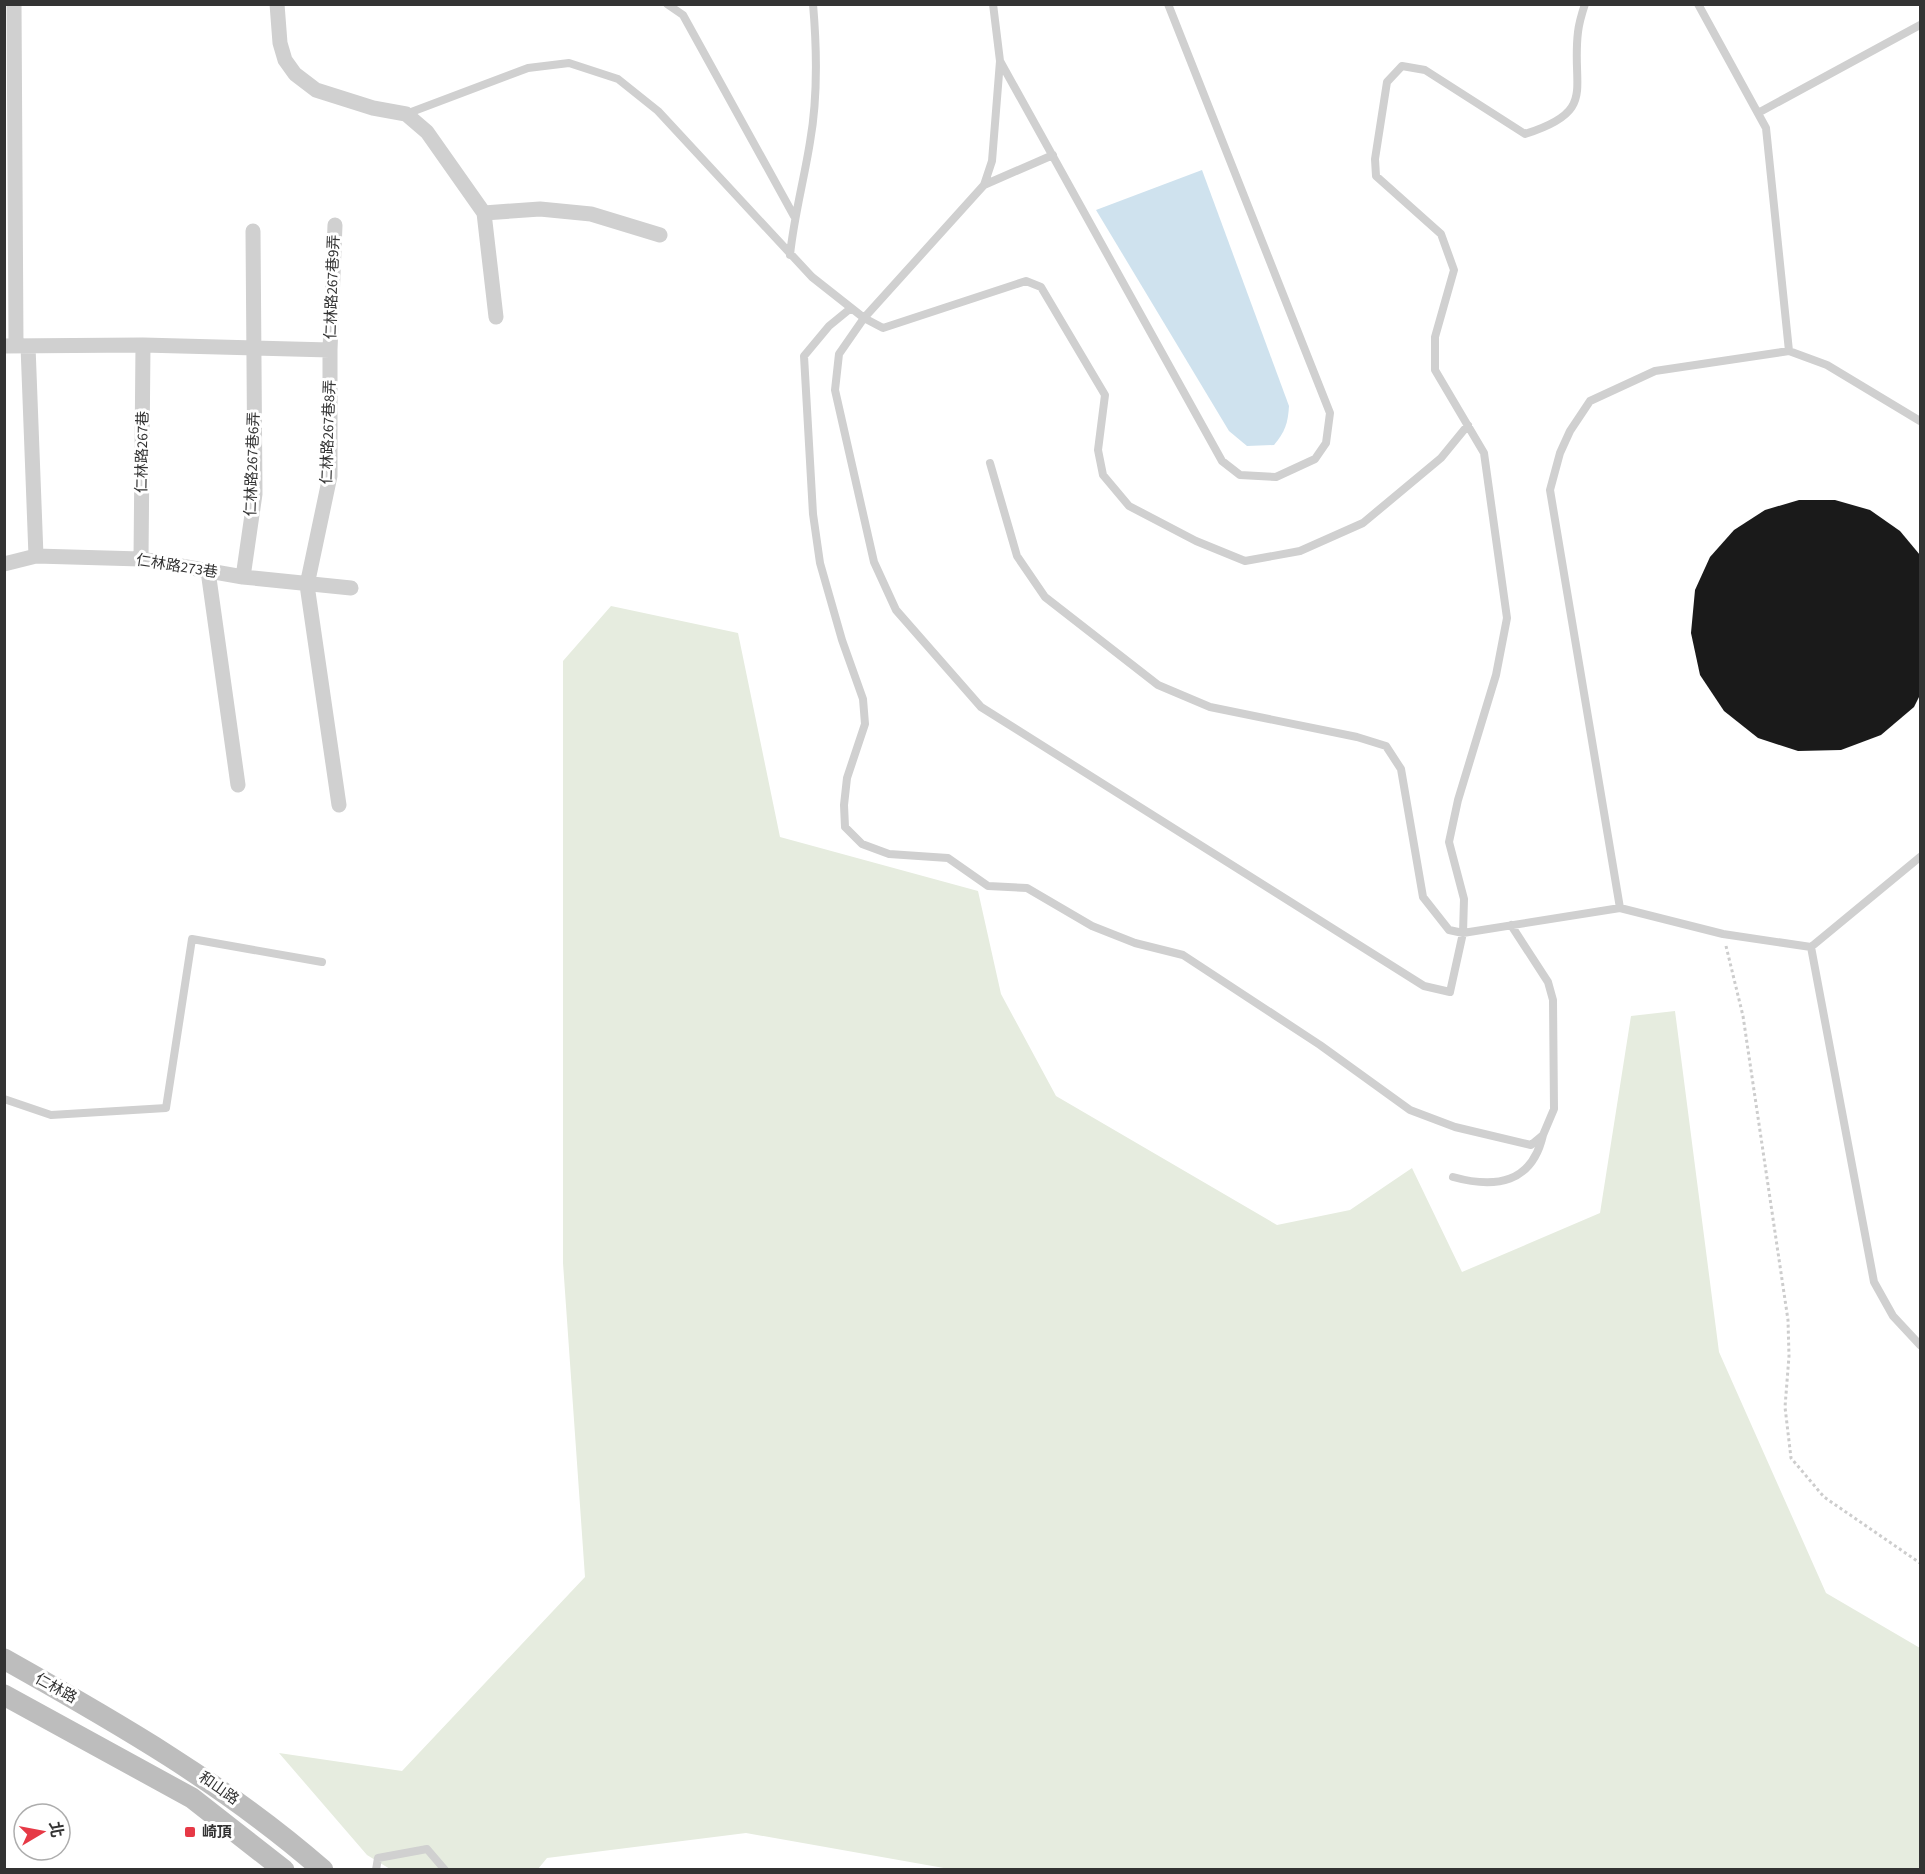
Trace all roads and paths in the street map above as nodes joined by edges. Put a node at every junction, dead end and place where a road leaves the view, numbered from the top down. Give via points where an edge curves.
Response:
1 (14, 4) edge
2 (277, 4) edge
3 (667, 4) edge
4 (813, 4) edge
5 (993, 4) edge
6 (1168, 4) edge
7 (1585, 4) edge
8 (1698, 4) edge
9 (1920, 25) edge
10 (1000, 61) junction
11 (1758, 113) junction
12 (406, 114) junction
13 (1053, 155) junction
14 (10, 171) edge
15 (984, 185) junction
16 (484, 213) junction
17 (794, 216) junction
18 (335, 225) dead end
19 (253, 231) dead end
20 (660, 235) dead end
21 (790, 255) junction
22 (851, 308) junction
23 (496, 317) dead end
24 (864, 318) junction
25 (143, 345) junction
26 (16, 346) edge
27 (253, 350) junction
28 (330, 350) junction
29 (1789, 351) junction
30 (1920, 421) edge
31 (1468, 425) junction
32 (990, 463) dead end
33 (36, 556) junction
34 (141, 558) junction
35 (4, 564) edge
36 (208, 571) junction
37 (243, 577) junction
38 (307, 585) junction
39 (351, 588) dead end
40 (238, 785) dead end
41 (339, 805) dead end
42 (1920, 857) edge
43 (1620, 908) junction
44 (1511, 925) junction
45 (1463, 933) junction
46 (1723, 934) junction
47 (1811, 947) junction
48 (322, 962) dead end
49 (4, 1099) edge
50 (1543, 1135) junction
51 (1453, 1177) dead end
52 (1920, 1345) edge
53 (1920, 1563) edge
54 (4, 1659) edge
55 (4, 1695) edge
56 (108, 1717) joint
57 (95, 1744) joint
58 (284, 1869) edge
59 (323, 1869) edge
60 (375, 1869) edge
61 (445, 1869) edge

1 - 14 street
2 - 12 street via 280,43 285,60 296,74 316,90
3 - 17 lane via 683,15
4 - 17 lane via 817,65 811,141
5 - 10 lane
6 - 13 lane via 1330,414 1326,444 1314,459 1276,477 1240,474 1222,461
7 - 31 lane via 1578,33 1579,85 1571,110 1549,126 1525,134 1425,70 1402,66 1387,82 1376,176 1442,234 1454,270 1435,338 1435,370
8 - 11 lane
9 - 11 lane
10 - 13 lane
10 - 15 lane via 992,161
11 - 29 lane via 1766,129
12 - 16 street via 427,132
12 - 21 lane via 528,68 569,63 618,79 658,111
13 - 15 lane
14 - 26 street
15 - 24 lane
16 - 20 street via 540,209 591,214
16 - 23 street
17 - 21 lane
18 - 28 street, 仁林路267巷9弄
19 - 27 street, 仁林路267巷6弄
21 - 22 lane
22 - 24 lane
22 - 50 lane via 829,326 804,356 812,502 820,563 863,699 865,724 847,778 845,827 862,844 889,854 948,858 988,886 1027,888 1092,926 1135,944 1183,955 1410,1110 1509,1141 1531,1145
24 - 31 lane via 883,328 1026,281 1041,286 1105,395 1098,450 1103,475 1130,506 1196,541 1245,561 1300,551 1363,523 1441,458
24 - 45 lane via 838,354 835,390 874,562 896,610 981,707 1424,986 1450,992
25 - 26 street
25 - 27 street
25 - 34 street, 仁林路267巷
26 - 33 street
27 - 28 street
27 - 37 street, 仁林路267巷6弄 via 255,494
28 - 38 street, 仁林路267巷8弄 via 330,476
29 - 30 lane via 1827,365
29 - 43 lane via 1655,371 1590,401 1560,453 1550,490
31 - 45 lane via 1484,453 1508,618 1449,842 1464,899
32 - 45 lane via 1017,556 1045,597 1158,685 1210,707 1386,746 1401,769 1423,897 1449,930
33 - 34 street, 仁林路273巷
33 - 35 street, 仁林路273巷
34 - 36 street, 仁林路273巷
36 - 37 street, 仁林路273巷
36 - 40 street
37 - 38 street, 仁林路273巷
38 - 39 street, 仁林路273巷
38 - 41 street
42 - 47 lane
43 - 44 lane
43 - 46 lane
44 - 45 lane
44 - 50 lane via 1548,982 1553,1000 1554,1109
46 - 47 lane
46 - 53 path via 1743,1016 1788,1320 1790,1356 1785,1407 1791,1458 1824,1497
47 - 52 lane via 1875,1282 1893,1316
48 - 49 lane via 192,939 166,1108 51,1115
50 - 51 lane via 1538,1156 1521,1173 1501,1182 1474,1183
54 - 56 main road, 仁林路
55 - 57 main road, 仁林路
56 - 59 main road, 和山路 via 210,1780
57 - 58 main road, 和山路 via 192,1798
60 - 61 lane via 378,1857 427,1849

